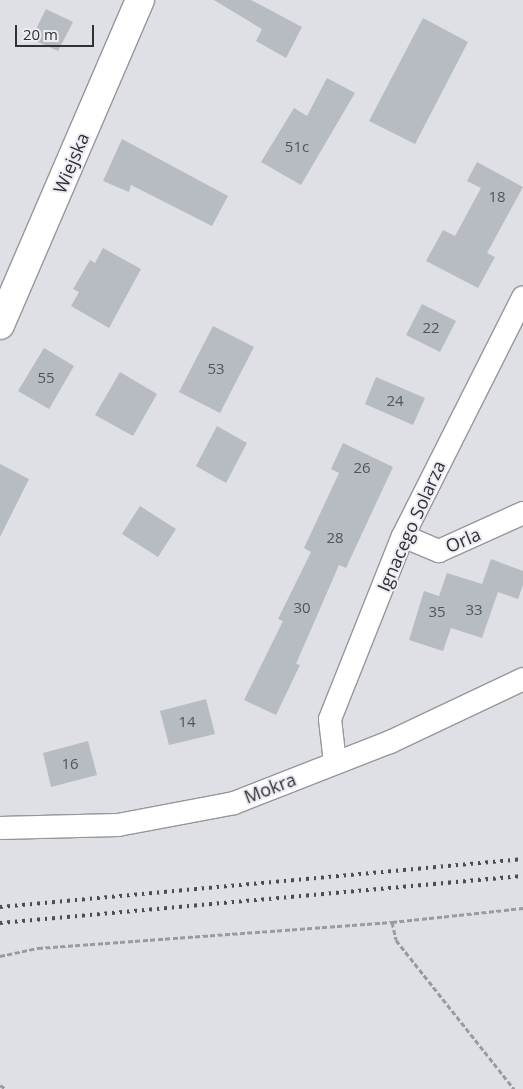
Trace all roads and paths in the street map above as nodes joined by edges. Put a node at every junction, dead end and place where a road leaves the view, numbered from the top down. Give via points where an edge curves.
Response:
1 (140, 0) edge
2 (523, 297) edge
3 (0, 325) edge
4 (523, 513) edge
5 (403, 536) junction
6 (523, 680) edge
7 (335, 763) junction
8 (0, 828) edge
9 (523, 908) edge
10 (392, 922) junction
11 (0, 956) edge
12 (0, 1085) edge
13 (6, 1089) edge
14 (514, 1089) edge

1 - 3 street, Wiejska
2 - 5 street, Ignacego Solarza
4 - 5 street, Orla via 439,551
5 - 7 street, Ignacego Solarza via 330,719
6 - 7 street, Mokra via 390,742
7 - 8 street, Mokra via 234,803 146,821 89,828
9 - 10 path
10 - 11 path via 38,948
10 - 14 path via 396,940
12 - 13 path

